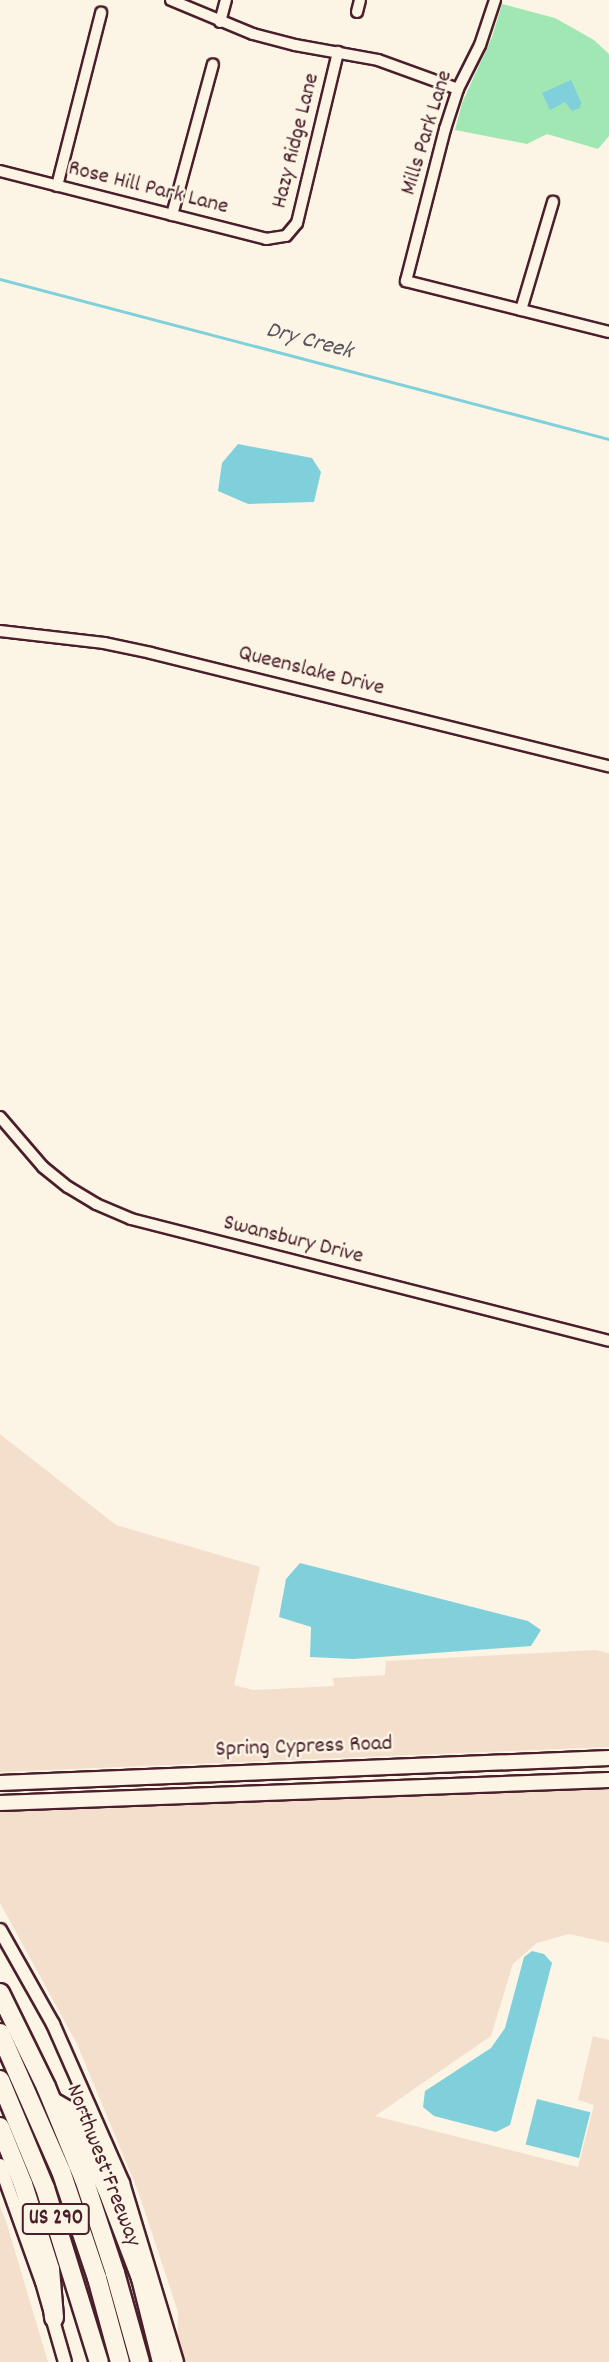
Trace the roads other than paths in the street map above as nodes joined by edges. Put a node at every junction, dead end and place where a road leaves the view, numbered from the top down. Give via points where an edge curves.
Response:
1 (171, 0) edge
2 (226, 0) edge
3 (360, 0) edge
4 (495, 0) edge
5 (357, 12) dead end
6 (101, 13) dead end
7 (220, 22) junction
8 (338, 52) junction
9 (213, 64) dead end
10 (458, 89) junction
11 (0, 171) edge
12 (57, 186) junction
13 (553, 202) dead end
14 (172, 215) junction
15 (286, 236) joint
16 (521, 310) junction
17 (609, 332) edge
18 (0, 631) edge
19 (0, 637) edge
20 (609, 766) edge
21 (0, 1117) edge
22 (609, 1341) edge
23 (591, 1758) junction
24 (609, 1758) edge
25 (417, 1766) junction
26 (193, 1775) junction
27 (588, 1780) junction
28 (609, 1780) edge
29 (0, 1783) edge
30 (419, 1787) junction
31 (196, 1795) junction
32 (0, 1803) edge
33 (0, 1930) edge
34 (0, 1993) edge
35 (0, 2033) edge
36 (0, 2080) edge
37 (53, 2102) junction
38 (0, 2127) edge
39 (0, 2165) edge
40 (54, 2318) junction
41 (65, 2362) edge
42 (99, 2362) edge
43 (120, 2362) edge
44 (139, 2362) edge
45 (162, 2362) edge
46 (177, 2362) edge

1 - 7 street
2 - 7 street
3 - 5 street
4 - 10 street, Mills Park Lane
6 - 12 street
7 - 8 street via 295,45
8 - 10 street via 378,60
8 - 15 street, Hazy Ridge Lane via 297,223
9 - 14 street
10 - 16 street, Mills Park Lane via 406,281
11 - 12 street, Rose Hill Park Lane
12 - 14 street, Rose Hill Park Lane
13 - 16 street
14 - 15 street, Rose Hill Park Lane via 266,239
16 - 17 street
18 - 19 street
18 - 20 street, Queenslake Drive via 151,653
21 - 22 street, Swansbury Drive via 43,1167 68,1187 131,1219
23 - 24 main road, Spring Cypress Road
23 - 25 main road, Spring Cypress Road
23 - 27 main road
25 - 26 main road, Spring Cypress Road
25 - 30 main road
26 - 29 main road, Spring Cypress Road
26 - 31 main road
27 - 28 main road, Spring Cypress Road
27 - 30 main road, Spring Cypress Road
30 - 31 main road, Spring Cypress Road
31 - 32 main road, Spring Cypress Road
33 - 46 main road via 53,2024 123,2183
34 - 37 highway, Northwest Freeway / US 290
35 - 43 highway via 61,2171
36 - 42 highway, US 290 via 50,2200
37 - 44 highway, Northwest Freeway / US 290 via 100,2226
37 - 45 highway via 72,2113 107,2189 141,2277
38 - 40 highway via 50,2269
39 - 40 main road
40 - 41 main road

